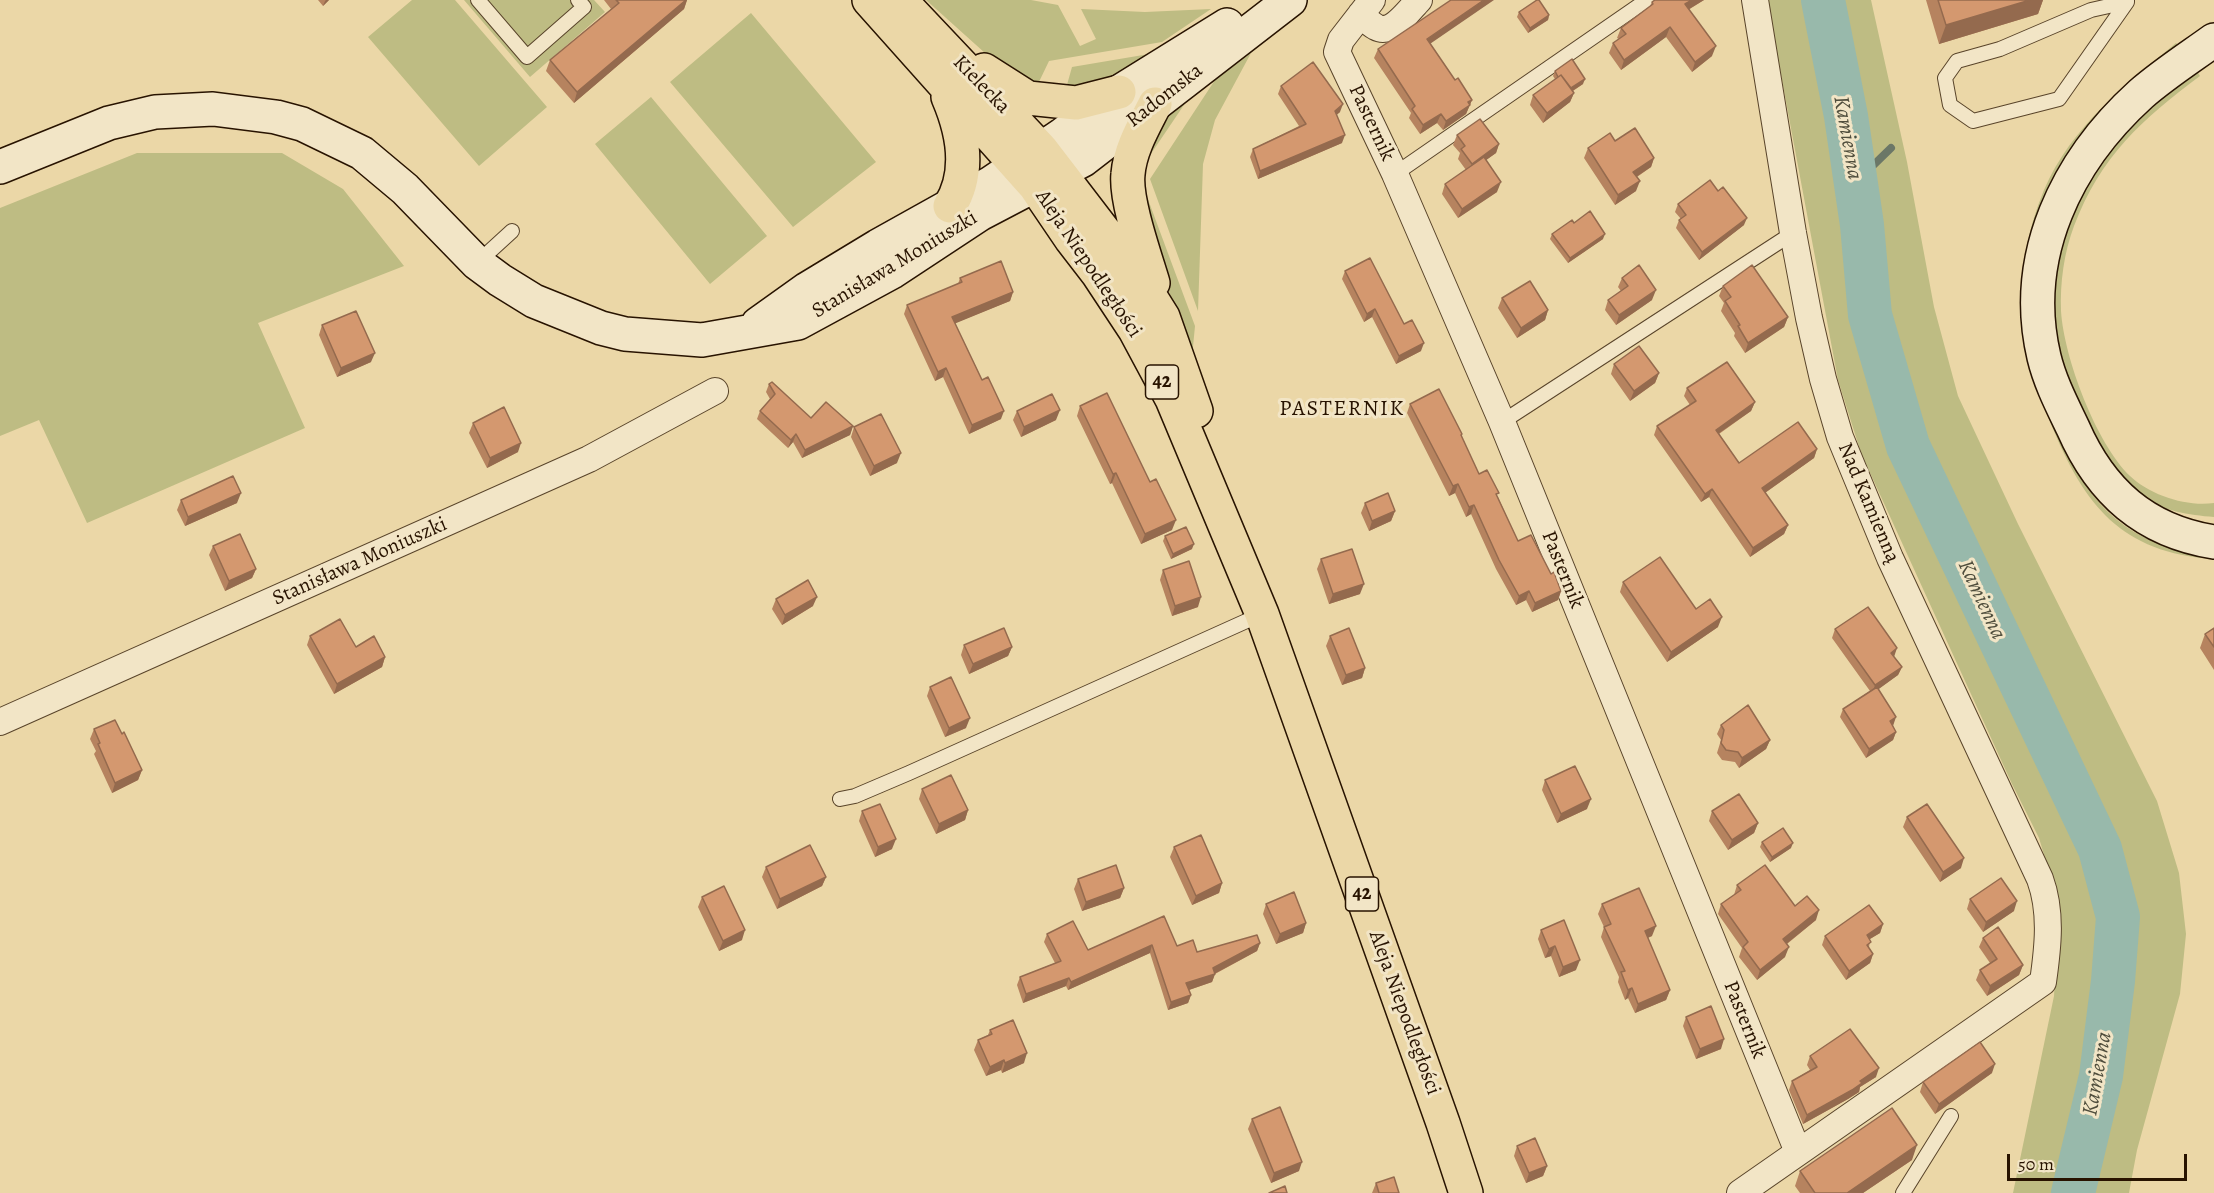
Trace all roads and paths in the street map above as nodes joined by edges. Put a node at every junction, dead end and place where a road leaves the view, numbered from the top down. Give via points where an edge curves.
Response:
1 (478, 0) edge
2 (578, 0) edge
3 (869, 0) edge
4 (1267, 0) edge
5 (1290, 0) edge
6 (1419, 0) edge
7 (1647, 0) edge
8 (1755, 0) edge
9 (2127, 1) edge
10 (1366, 7) edge
11 (909, 10) edge
12 (2213, 41) edge
13 (941, 82) junction
14 (1119, 92) junction
15 (1155, 104) junction
16 (0, 167) edge
17 (1038, 168) junction
18 (1395, 174) junction
19 (950, 206) junction
20 (512, 231) dead end
21 (1793, 232) junction
22 (477, 263) junction
23 (1163, 317) junction
24 (750, 330) junction
25 (715, 391) dead end
26 (1502, 422) junction
27 (2204, 536) edge
28 (1258, 605) junction
29 (0, 722) edge
30 (840, 799) dead end
31 (1951, 1116) dead end
32 (1798, 1152) junction
33 (1466, 1193) edge
34 (1740, 1193) edge
35 (1903, 1193) edge

1 - 2 lane via 527,57 584,8
3 - 13 main road, Kielecka / 42
4 - 14 street, Radomska
5 - 15 street, Radomska
6 - 10 street via 1386,28 1374,27
7 - 18 lane
8 - 21 street, Nad Kamienną
9 - 9 lane via 2059,99 1973,121 1950,105 1945,78 1957,61 2000,49 2091,10
10 - 18 street, Pasternik via 1341,40 1337,52
11 - 14 main road via 993,77 1028,98 1076,103
11 - 17 main road, Kielecka / 42
12 - 27 street via 2143,93 2085,156 2052,218 2038,285 2044,358 2088,460 2111,491 2145,518 2165,528
13 - 17 main road, Kielecka / 42
13 - 19 main road via 960,131 963,157 961,184
14 - 17 street, Radomska
15 - 17 street, Radomska via 1083,160
15 - 23 main road via 1133,148 1128,187
16 - 22 street, Stanisława Moniuszki via 109,123 155,112 213,109 276,117 303,124 362,153 405,189
17 - 19 street, Stanisława Moniuszki
17 - 23 main road, Aleja Niepodległości / 42 via 1133,269
17 - 24 street, Stanisława Moniuszki via 980,214 892,272 798,323
17 - 28 main road, Aleja Niepodległości / 42 via 1071,239 1135,330 1172,399
18 - 26 street, Pasternik
19 - 24 street, Stanisława Moniuszki via 807,289
20 - 22 lane
21 - 26 lane
21 - 32 street, Nad Kamienną via 1822,379 1840,437 1890,558 2043,887 2049,941 2043,982
22 - 24 street, Stanisława Moniuszki via 543,305 625,334 702,340
23 - 28 main road, Aleja Niepodległości / 42
25 - 29 street, Stanisława Moniuszki via 589,459
26 - 32 street, Pasternik
28 - 30 lane via 898,777
28 - 33 main road, Aleja Niepodległości / 42
31 - 35 lane
32 - 34 street

